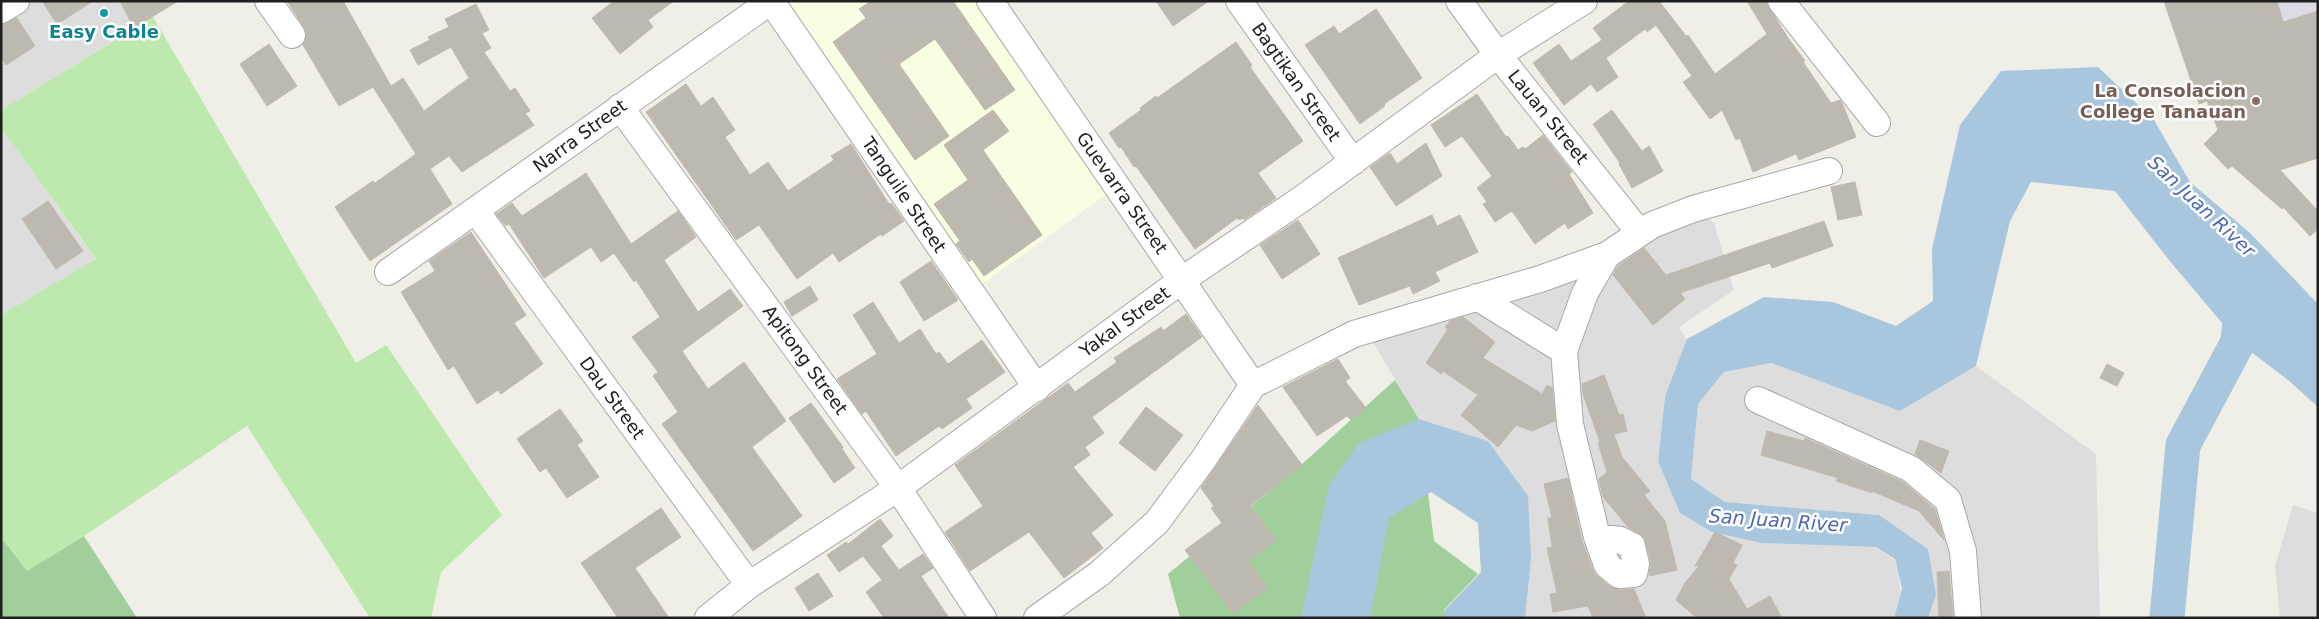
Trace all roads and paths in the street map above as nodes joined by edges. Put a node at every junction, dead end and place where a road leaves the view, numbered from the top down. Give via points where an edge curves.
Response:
1 (16, 1) edge
2 (268, 1) edge
3 (771, 1) edge
4 (990, 1) edge
5 (1239, 1) edge
6 (1459, 1) edge
7 (1584, 1) edge
8 (1781, 1) edge
9 (1, 10) edge
10 (292, 35) dead end
11 (1498, 55) junction
12 (620, 107) junction
13 (1877, 123) dead end
14 (1353, 162) junction
15 (1829, 171) dead end
16 (476, 211) junction
17 (1640, 232) junction
18 (1607, 254) junction
19 (388, 272) dead end
20 (1182, 280) junction
21 (1477, 296) junction
22 (1564, 351) junction
23 (1253, 386) junction
24 (1037, 388) junction
25 (1758, 400) dead end
26 (898, 488) junction
27 (1597, 537) dead end
28 (749, 585) junction
29 (708, 618) edge
30 (983, 618) edge
31 (1037, 618) edge
32 (1968, 618) edge

1 - 9 street
2 - 10 street
3 - 12 street, Narra Street
3 - 24 street, Tanguile Street
4 - 20 street, Guevarra Street
5 - 14 street, Bagtikan Street
6 - 11 street, Lauan Street
7 - 11 street, Yakal Street
8 - 13 street
11 - 14 street, Yakal Street
11 - 17 street, Lauan Street
12 - 16 street, Narra Street
12 - 26 street, Apitong Street
14 - 20 street, Yakal Street
15 - 17 street via 1693,209
16 - 19 street, Narra Street
16 - 28 street, Dau Street
17 - 18 street
18 - 21 street via 1540,279
18 - 22 street via 1585,293
20 - 23 street, Guevarra Street
20 - 24 street, Yakal Street
21 - 22 street
21 - 23 street via 1354,334
22 - 27 street via 1570,424
23 - 31 street via 1157,522 1098,574
24 - 26 street, Yakal Street
25 - 32 street via 1911,469 1948,500 1964,551
26 - 28 street, Yakal Street
26 - 30 street, Apitong Street
28 - 29 street, Yakal Street

